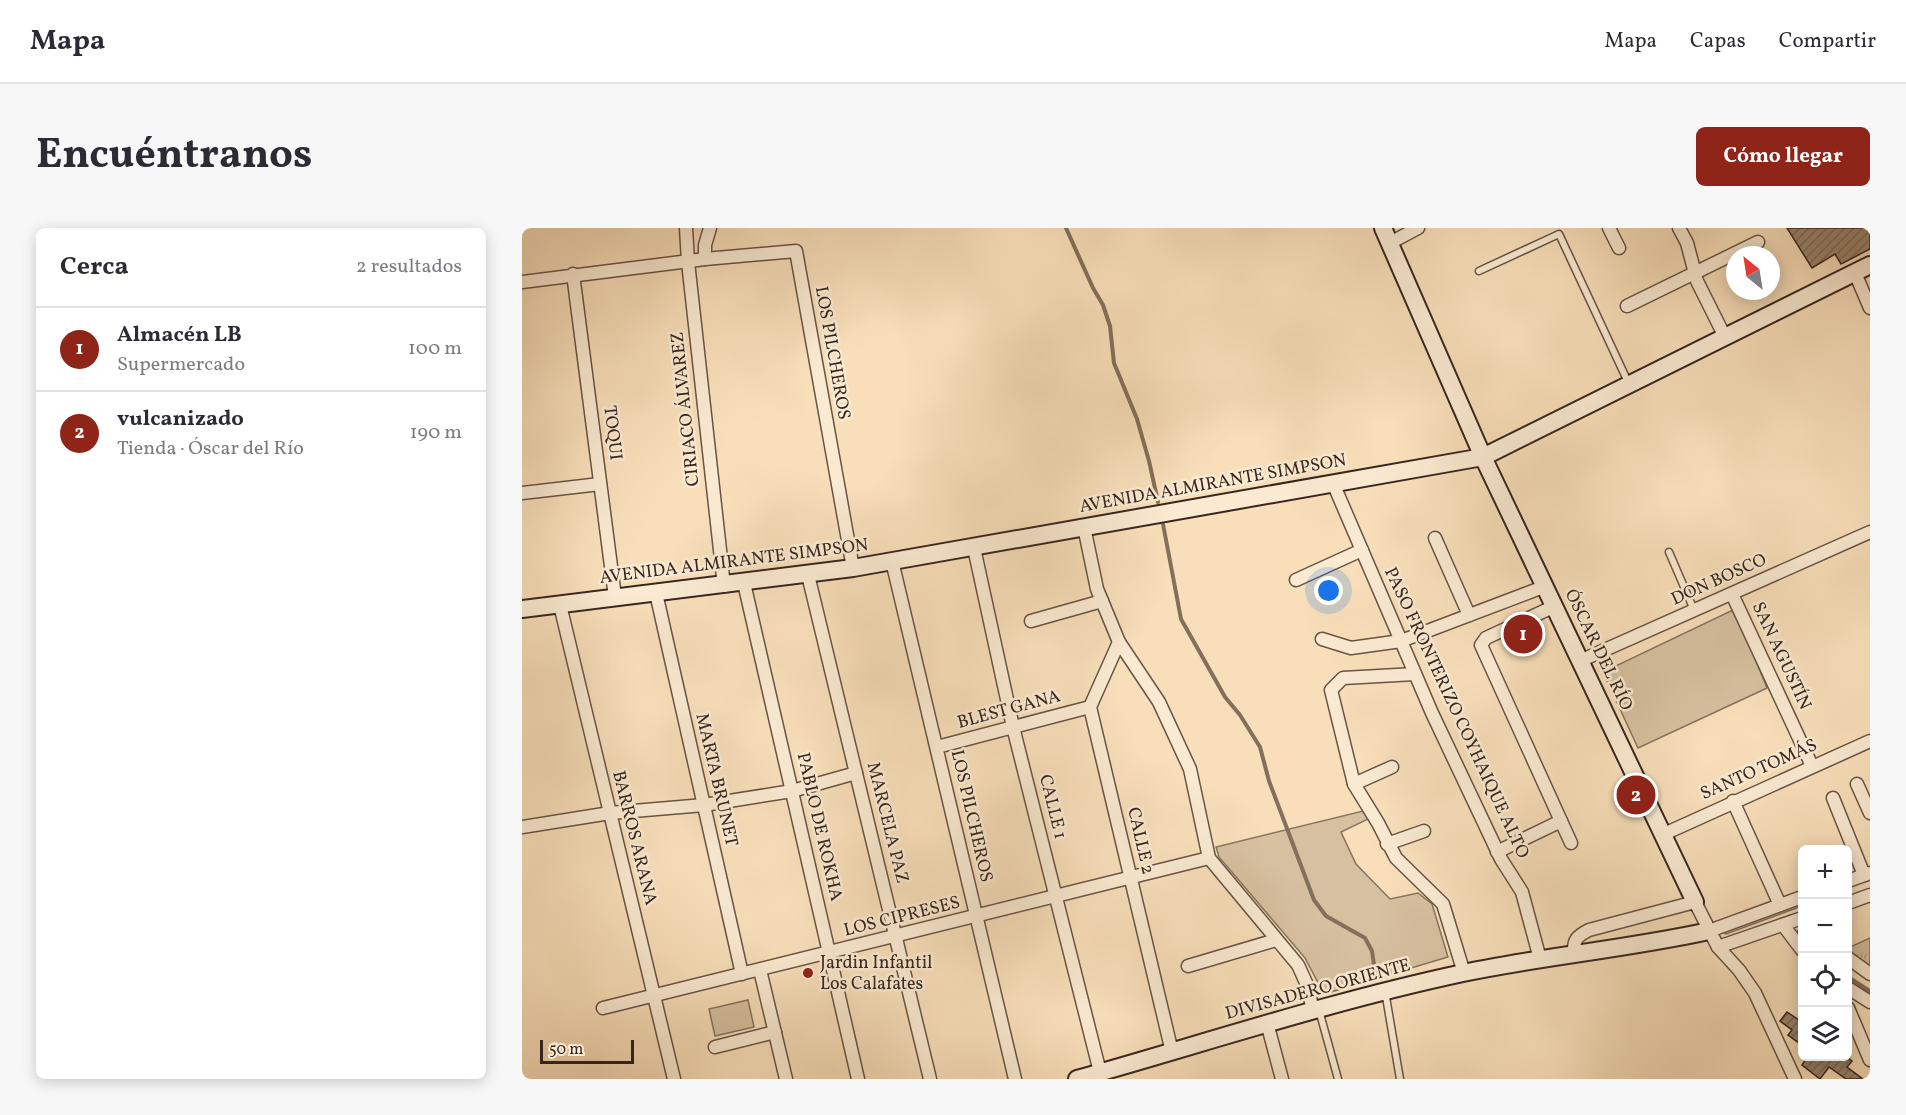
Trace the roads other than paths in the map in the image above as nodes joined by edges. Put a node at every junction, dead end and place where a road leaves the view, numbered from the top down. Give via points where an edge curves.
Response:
1 (686, 228) edge
2 (710, 228) edge
3 (1418, 228) edge
4 (1608, 228) edge
5 (1685, 230) edge
6 (1386, 236) edge
7 (1758, 242) dead end
8 (1619, 248) dead end
9 (705, 259) junction
10 (688, 261) junction
11 (1870, 265) edge
12 (1479, 271) dead end
13 (1694, 273) junction
14 (1855, 273) junction
15 (573, 274) junction
16 (522, 282) edge
17 (1626, 306) dead end
18 (1870, 308) edge
19 (1725, 337) junction
20 (1629, 384) junction
21 (1483, 457) junction
22 (1333, 483) junction
23 (600, 484) junction
24 (522, 493) edge
25 (1084, 527) junction
26 (1870, 532) edge
27 (1435, 538) dead end
28 (974, 549) junction
29 (1362, 550) junction
30 (1669, 552) dead end
31 (892, 561) junction
32 (853, 568) junction
33 (808, 575) junction
34 (1296, 580) dead end
35 (744, 583) junction
36 (724, 586) junction
37 (1546, 586) junction
38 (656, 593) junction
39 (1732, 594) junction
40 (615, 597) junction
41 (1102, 601) junction
42 (560, 605) junction
43 (1556, 606) junction
44 (522, 609) edge
45 (1695, 610) junction
46 (1469, 615) junction
47 (1031, 621) dead end
48 (1322, 639) dead end
49 (1401, 641) junction
50 (1119, 642) junction
51 (1582, 660) junction
52 (1415, 674) junction
53 (1090, 707) junction
54 (1013, 727) junction
55 (1870, 741) edge
56 (937, 747) junction
57 (1812, 766) junction
58 (1392, 767) dead end
59 (856, 773) junction
60 (1354, 784) junction
61 (1857, 784) dead end
62 (792, 791) junction
63 (1833, 798) dead end
64 (1733, 801) junction
65 (704, 805) junction
66 (610, 813) junction
67 (1870, 813) edge
68 (1561, 820) junction
69 (522, 827) edge
70 (1424, 831) dead end
71 (1664, 834) junction
72 (1571, 843) dead end
73 (1387, 844) junction
74 (1497, 852) junction
75 (1209, 858) junction
76 (1867, 874) edge
77 (1131, 879) junction
78 (1852, 880) edge
79 (1870, 895) edge
80 (1056, 897) junction
81 (1798, 899) edge
82 (1695, 902) junction
83 (1852, 902) edge
84 (1780, 905) junction
85 (977, 917) junction
86 (1798, 920) edge
87 (1784, 925) junction
88 (1709, 931) junction
89 (896, 936) junction
90 (1276, 940) junction
91 (1798, 943) edge
92 (1718, 947) junction
93 (829, 953) junction
94 (1574, 954) junction
95 (1540, 959) junction
96 (1852, 961) edge
97 (1188, 966) dead end
98 (760, 970) junction
99 (1464, 973) junction
100 (742, 974) junction
101 (1870, 974) edge
102 (1385, 991) junction
103 (1852, 991) edge
104 (654, 995) junction
105 (1870, 1002) edge
106 (603, 1008) dead end
107 (1316, 1011) junction
108 (1852, 1017) edge
109 (1267, 1023) junction
110 (775, 1032) junction
111 (715, 1047) dead end
112 (1172, 1052) junction
113 (1870, 1060) edge
114 (1100, 1072) junction
115 (674, 1079) edge
116 (786, 1079) edge
117 (858, 1079) edge
118 (930, 1079) edge
119 (1015, 1079) edge
120 (1077, 1079) edge
121 (1282, 1079) edge
122 (1338, 1079) edge
123 (1400, 1079) edge
124 (1795, 1079) edge

1 - 10 street, CIRIACO ÁLVAREZ
2 - 9 street
3 - 6 street
4 - 8 street
5 - 13 street
6 - 21 street, ÓSCAR DEL RÍO
7 - 13 street
9 - 10 street
9 - 32 street, LOS PILCHEROS via 796,251
10 - 15 street
10 - 36 street, CIRIACO ÁLVAREZ
11 - 14 street, AVENIDA ALMIRANTE SIMPSON
12 - 20 lane via 1560,234
13 - 17 street
13 - 19 street
14 - 18 street
14 - 19 street, AVENIDA ALMIRANTE SIMPSON
15 - 16 street
15 - 23 street, TOQUI
19 - 20 street, AVENIDA ALMIRANTE SIMPSON
20 - 21 street, AVENIDA ALMIRANTE SIMPSON
21 - 22 street, AVENIDA ALMIRANTE SIMPSON
21 - 37 street, ÓSCAR DEL RÍO
22 - 25 street, AVENIDA ALMIRANTE SIMPSON
22 - 29 street, PASO FRONTERIZO COYHAIQUE ALTO
23 - 24 street
23 - 40 street, TOQUI
25 - 28 street, AVENIDA ALMIRANTE SIMPSON
25 - 41 street
26 - 39 street, DON BOSCO
27 - 46 street
28 - 31 street, AVENIDA ALMIRANTE SIMPSON
28 - 54 street, CALLE 1
29 - 34 street
29 - 49 street, PASO FRONTERIZO COYHAIQUE ALTO
30 - 45 lane
31 - 32 street, AVENIDA ALMIRANTE SIMPSON
31 - 56 street, LOS PILCHEROS
32 - 33 street, AVENIDA ALMIRANTE SIMPSON
33 - 35 street, AVENIDA ALMIRANTE SIMPSON
33 - 59 street, MARCELA PAZ
35 - 36 street, AVENIDA ALMIRANTE SIMPSON
35 - 62 street, PABLO DE ROKHA
36 - 38 street, AVENIDA ALMIRANTE SIMPSON
37 - 43 street, ÓSCAR DEL RÍO
37 - 46 street
38 - 40 street, AVENIDA ALMIRANTE SIMPSON
38 - 65 street, MARTA BRUNET
39 - 45 street, DON BOSCO
39 - 57 street, SAN AGUSTÍN
40 - 42 street, AVENIDA ALMIRANTE SIMPSON
41 - 47 street
41 - 50 street
42 - 44 street, AVENIDA ALMIRANTE SIMPSON
42 - 66 street, BARROS ARANA
43 - 51 street, ÓSCAR DEL RÍO
43 - 68 street via 1486,638 1481,645
45 - 51 street, DON BOSCO
46 - 49 street
48 - 49 street via 1351,648
49 - 52 street, PASO FRONTERIZO COYHAIQUE ALTO
50 - 53 street
50 - 75 street via 1159,702 1190,769
51 - 71 street, ÓSCAR DEL RÍO
52 - 60 street via 1343,678 1331,690
52 - 74 street, PASO FRONTERIZO COYHAIQUE ALTO
53 - 54 street, BLEST GANA
53 - 77 street, CALLE 2
54 - 56 street, BLEST GANA
54 - 80 street, CALLE 1
55 - 57 street, SANTO TOMÁS
56 - 85 street, LOS PILCHEROS
57 - 64 street, SANTO TOMÁS
58 - 60 street
59 - 62 street
59 - 89 street, MARCELA PAZ
60 - 73 street
61 - 67 street
62 - 65 street
62 - 93 street, PABLO DE ROKHA
63 - 76 street
64 - 71 street, SANTO TOMÁS
64 - 84 street
65 - 66 street
65 - 100 street, MARTA BRUNET
66 - 69 street
66 - 104 street, BARROS ARANA
68 - 72 street
68 - 74 street
70 - 73 street
71 - 82 street, ÓSCAR DEL RÍO
73 - 99 street via 1443,904
74 - 95 street, PASO FRONTERIZO COYHAIQUE ALTO via 1522,892
75 - 77 street, LOS CIPRESES
75 - 90 street
76 - 78 street
77 - 80 street, LOS CIPRESES
77 - 112 street, CALLE 2
79 - 83 street
80 - 85 street, LOS CIPRESES
80 - 114 street, CALLE 1
81 - 84 street
82 - 88 street, ÓSCAR DEL RÍO
82 - 94 street via 1589,930 1577,937
84 - 88 street
85 - 89 street, LOS CIPRESES
85 - 119 street, LOS PILCHEROS
86 - 87 street
87 - 91 street
87 - 92 street
88 - 92 street, ÓSCAR DEL RÍO
88 - 94 street, DIVISADERO ORIENTE via 1634,947
89 - 93 street, LOS CIPRESES
89 - 118 street, MARCELA PAZ
90 - 97 street
90 - 107 street via 1298,965
92 - 124 street, ÓSCAR DEL RÍO via 1755,993
93 - 98 street, LOS CIPRESES
93 - 117 street, PABLO DE ROKHA
94 - 95 street, DIVISADERO ORIENTE
95 - 99 street, DIVISADERO ORIENTE
96 - 101 street
98 - 100 street, LOS CIPRESES
98 - 110 street
99 - 102 street, DIVISADERO ORIENTE
100 - 104 street, LOS CIPRESES
102 - 107 street, DIVISADERO ORIENTE
102 - 123 lane
103 - 105 street
104 - 106 street, LOS CIPRESES
104 - 115 street, BARROS ARANA
107 - 109 street, DIVISADERO ORIENTE
107 - 122 lane
108 - 113 street
109 - 112 street, DIVISADERO ORIENTE
109 - 121 street
110 - 111 street
110 - 116 street
112 - 114 street, DIVISADERO ORIENTE
114 - 120 street, DIVISADERO ORIENTE

